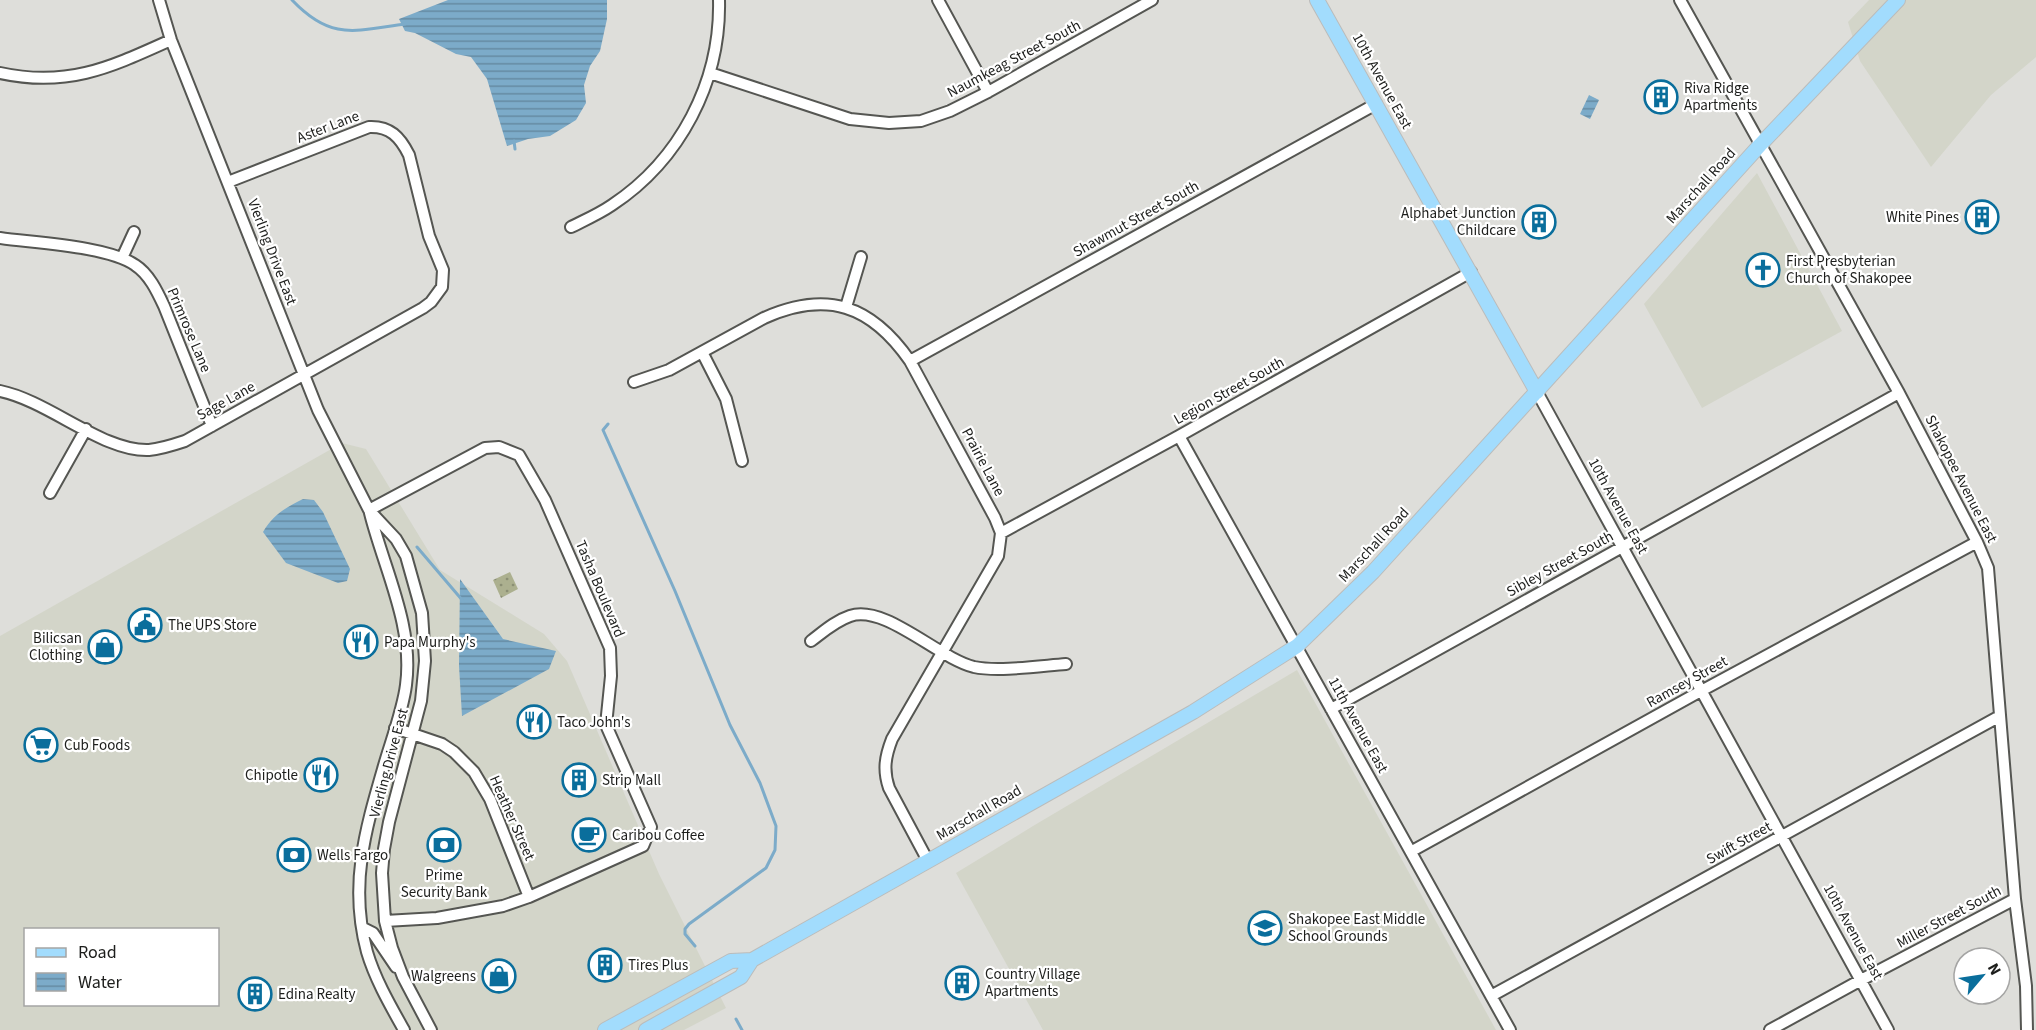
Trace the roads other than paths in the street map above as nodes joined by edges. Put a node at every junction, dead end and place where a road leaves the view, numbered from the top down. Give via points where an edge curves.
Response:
1 (159, 0) edge
2 (720, 0) edge
3 (938, 0) edge
4 (1152, 0) edge
5 (1317, 0) edge
6 (1680, 0) edge
7 (1898, 0) edge
8 (171, 40) junction
9 (0, 73) edge
10 (710, 73) junction
11 (988, 92) junction
12 (1376, 104) junction
13 (1760, 145) junction
14 (228, 182) junction
15 (571, 227) dead end
16 (134, 232) dead end
17 (0, 238) edge
18 (861, 257) dead end
19 (122, 258) junction
20 (1471, 272) junction
21 (443, 279) joint
22 (846, 307) junction
23 (702, 352) junction
24 (910, 361) junction
25 (303, 374) junction
26 (634, 382) dead end
27 (0, 391) edge
28 (1537, 392) junction
29 (1899, 393) junction
30 (212, 426) junction
31 (86, 429) junction
32 (1179, 436) junction
33 (742, 461) dead end
34 (50, 494) dead end
35 (369, 510) junction
36 (1000, 533) junction
37 (1977, 542) junction
38 (1622, 547) junction
39 (811, 640) dead end
40 (1297, 646) junction
41 (942, 652) junction
42 (1065, 664) dead end
43 (1701, 691) junction
44 (1331, 709) junction
45 (2000, 716) junction
46 (395, 728) junction
47 (413, 733) junction
48 (1782, 836) junction
49 (1412, 851) junction
50 (928, 861) junction
51 (529, 897) junction
52 (2015, 899) junction
53 (385, 921) junction
54 (363, 928) junction
55 (752, 960) junction
56 (403, 977) junction
57 (1861, 980) junction
58 (1491, 996) junction
59 (404, 1030) edge
60 (431, 1030) edge
61 (605, 1030) edge
62 (646, 1030) edge
63 (1510, 1030) edge
64 (1770, 1030) edge
65 (1888, 1030) edge
66 (2027, 1030) edge

1 - 8 street, Vierling Drive East
2 - 10 street
3 - 11 street
4 - 11 street, Naumkeag Street South
5 - 12 main road, 10th Avenue East
6 - 13 street, Shakopee Avenue East
7 - 13 main road, Marschall Road
8 - 9 street via 66,78
8 - 14 street, Vierling Drive East
10 - 11 street, Naumkeag Street South via 850,119 889,123 921,121
10 - 15 street via 681,136 653,171 611,206
12 - 20 main road, 10th Avenue East
12 - 24 street, Shawmut Street South
13 - 28 main road, Marschall Road
13 - 29 street, Shakopee Avenue East
14 - 21 street, Aster Lane via 369,127 388,129 409,155
14 - 25 street, Vierling Drive East
16 - 19 street
17 - 19 street, Primrose Lane via 93,250
18 - 22 street
19 - 30 street, Primrose Lane via 140,269 156,289
20 - 28 main road, 10th Avenue East
20 - 32 street, Legion Street South
21 - 25 street, Sage Lane via 438,294 423,308
22 - 23 street, Prairie Lane via 819,304 784,309
22 - 24 street, Prairie Lane via 883,328
23 - 26 street, Prairie Lane via 669,370
23 - 33 street via 726,399
24 - 36 street, Prairie Lane
25 - 30 street, Sage Lane
25 - 35 street, Vierling Drive East
27 - 31 street, Sage Lane via 31,400
28 - 38 street, 10th Avenue East
28 - 40 main road, Marschall Road via 1373,572
29 - 37 street, Shakopee Avenue East
29 - 38 street, Sibley Street South
30 - 31 street, Sage Lane via 185,441 148,450 109,441
31 - 34 street
32 - 36 street, Legion Street South
32 - 40 street, 11th Avenue East
35 - 46 street, Vierling Drive East via 406,635 406,685
35 - 47 street, Vierling Drive East via 406,556 422,613 425,661
35 - 51 street, Tasha Boulevard via 485,447 500,447 519,455 545,500 610,648 606,725 651,826 643,846
36 - 41 street via 998,556
37 - 43 street, Ramsey Street
37 - 45 street, Shakopee Avenue East via 1988,568
38 - 43 street, 10th Avenue East
38 - 44 street, Sibley Street South
39 - 41 street via 840,620 864,614 889,622
40 - 44 street, 11th Avenue East
40 - 50 main road, Marschall Road via 1193,712
41 - 42 street via 976,667
41 - 50 street via 892,740 885,762 889,788
43 - 48 street, 10th Avenue East
43 - 49 street, Ramsey Street
44 - 49 street, 11th Avenue East
45 - 48 street, Swift Street
45 - 52 street, Shakopee Avenue East
46 - 47 street, Heather Street
46 - 54 street, Vierling Drive East via 363,843 359,870
47 - 51 street, Heather Street via 442,744 474,772 490,799
47 - 53 street, Vierling Drive East via 384,849
48 - 57 street, 10th Avenue East
48 - 58 street, Swift Street
49 - 58 street, 11th Avenue East
50 - 55 main road, Marschall Road
51 - 53 street, Tasha Boulevard via 437,918
52 - 57 street, Miller Street South
52 - 66 street, Shakopee Avenue East via 2026,986
53 - 56 street, Vierling Drive East
54 - 56 street via 373,933
54 - 59 street, Vierling Drive East via 376,975
55 - 61 main road, Marschall Road via 731,961
55 - 62 main road, Marschall Road via 741,977
56 - 60 street, Vierling Drive East
57 - 64 street, Miller Street South
57 - 65 street, 10th Avenue East
58 - 63 street, 11th Avenue East

